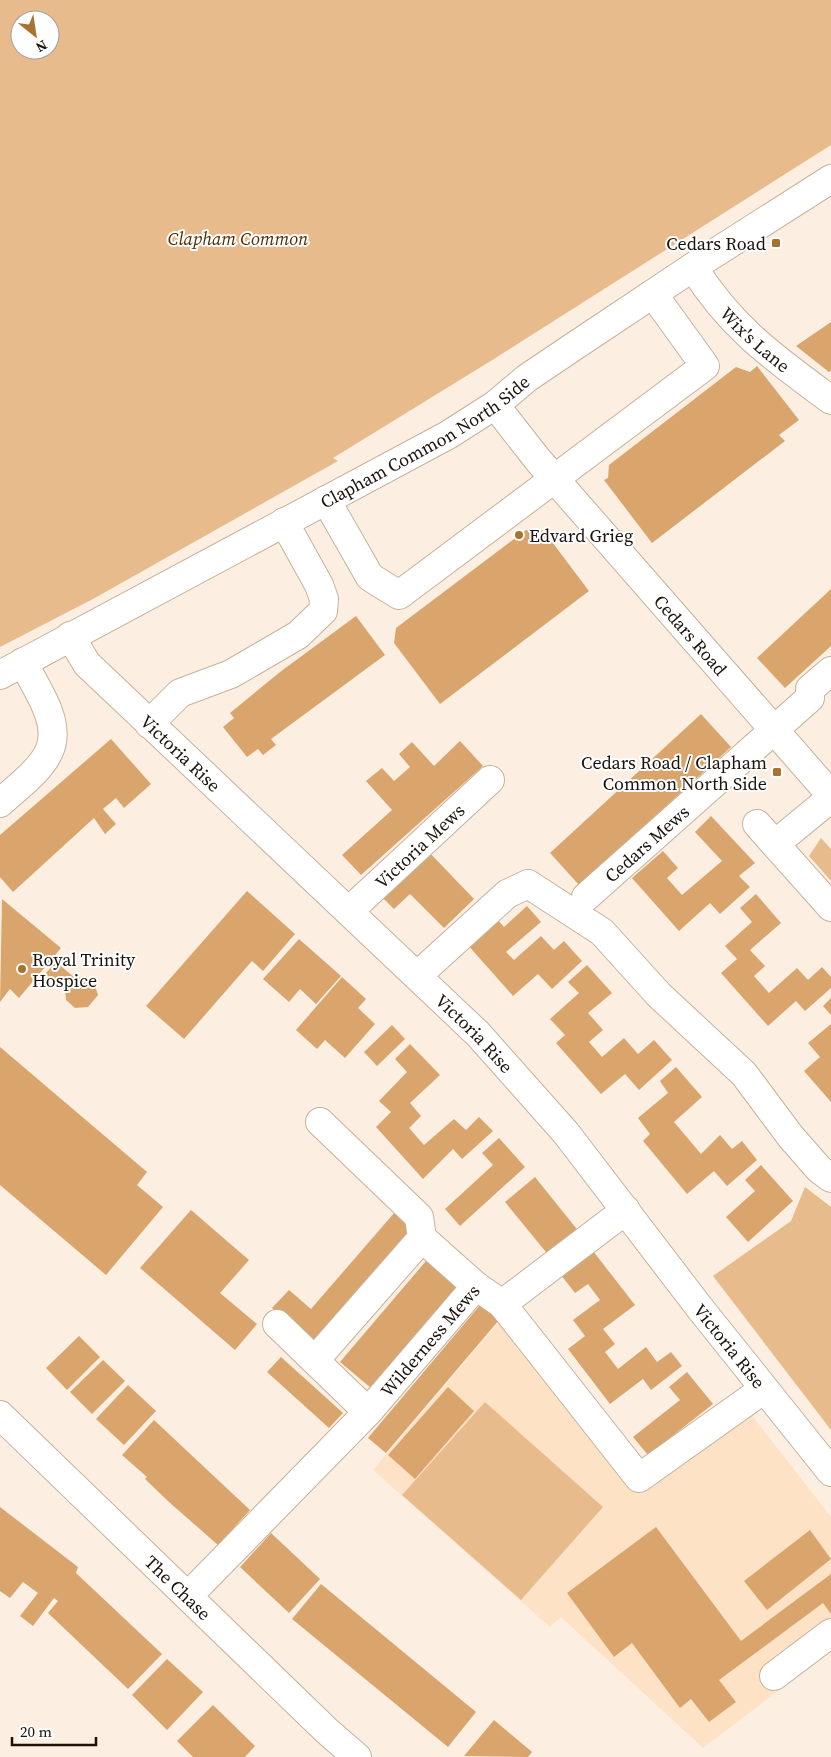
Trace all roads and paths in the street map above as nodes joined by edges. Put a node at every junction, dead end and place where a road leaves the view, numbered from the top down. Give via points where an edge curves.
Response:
1 (831, 179) edge
2 (693, 266) junction
3 (653, 294) junction
4 (831, 400) edge
5 (495, 405) junction
6 (556, 480) junction
7 (326, 500) junction
8 (284, 522) junction
9 (70, 636) junction
10 (11, 669) edge
11 (831, 671) edge
12 (149, 724) junction
13 (775, 731) junction
14 (490, 780) dead end
15 (831, 796) edge
16 (0, 803) edge
17 (757, 824) dead end
18 (775, 844) junction
19 (586, 897) dead end
20 (831, 907) edge
21 (349, 911) junction
22 (418, 975) junction
23 (320, 1122) dead end
24 (831, 1178) edge
25 (626, 1210) junction
26 (422, 1238) junction
27 (476, 1286) junction
28 (502, 1304) junction
29 (277, 1324) dead end
30 (315, 1360) junction
31 (764, 1389) junction
32 (368, 1412) junction
33 (0, 1415) edge
34 (831, 1472) edge
35 (188, 1596) junction
36 (831, 1633) edge
37 (774, 1676) dead end
38 (357, 1757) edge

1 - 2 main road, Clapham Common North Side
2 - 3 main road, Clapham Common North Side
2 - 4 main road, Wix's Lane via 715,300 745,333
3 - 5 main road, Clapham Common North Side via 527,378
3 - 6 main road via 705,366
5 - 6 main road, Cedars Road
5 - 7 main road, Clapham Common North Side via 431,445
6 - 7 main road via 399,595 370,576
6 - 13 main road, Cedars Road
7 - 8 main road, Clapham Common North Side
8 - 9 main road, Clapham Common North Side
8 - 12 main road via 319,585 324,599 322,611 298,635 268,653 231,674 180,693
9 - 10 main road, Clapham Common North Side
9 - 12 main road, Victoria Rise via 87,664
10 - 16 main road via 49,715 52,734 50,749 39,766
11 - 13 main road, Cedars Mews via 810,689 810,698
12 - 21 main road, Victoria Rise
13 - 15 main road, Cedars Road
13 - 19 main road, Cedars Mews
14 - 21 main road, Victoria Mews
15 - 18 main road
17 - 18 main road
18 - 20 main road
21 - 22 main road, Victoria Rise
22 - 24 main road via 507,894 528,884 602,932 659,995 744,1074 791,1137
22 - 25 main road, Victoria Rise via 478,1034 566,1133
23 - 26 main road via 419,1217
25 - 28 main road
25 - 31 main road, Victoria Rise
26 - 27 main road, Wilderness Mews
26 - 30 main road
27 - 28 main road
27 - 32 main road, Wilderness Mews
28 - 31 main road via 639,1478
29 - 30 main road, Wilderness Mews
30 - 32 main road, Wilderness Mews
31 - 34 main road, Victoria Rise
32 - 35 main road, Wilderness Mews
33 - 35 main road, The Chase
35 - 38 main road, The Chase via 326,1731
36 - 37 main road

